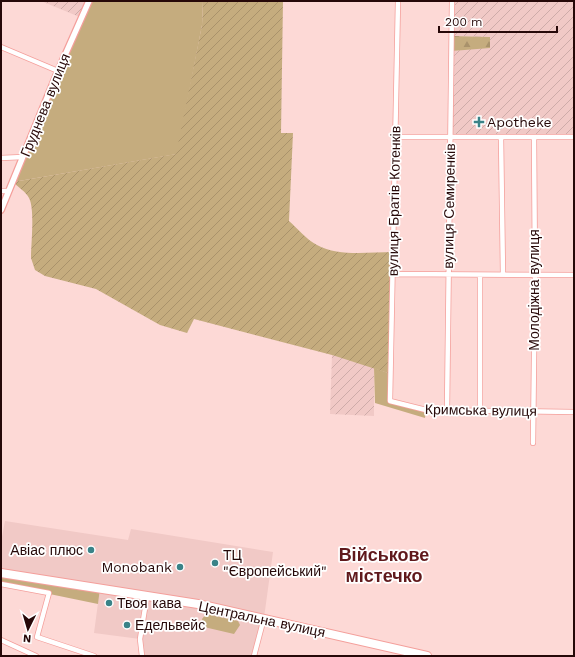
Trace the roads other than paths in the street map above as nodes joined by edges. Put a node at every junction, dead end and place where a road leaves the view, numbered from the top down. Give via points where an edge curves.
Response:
1 (89, 1) edge
2 (398, 1) edge
3 (452, 1) edge
4 (1, 47) edge
5 (58, 71) junction
6 (396, 137) junction
7 (450, 137) junction
8 (502, 137) junction
9 (534, 137) junction
10 (574, 137) edge
11 (24, 157) junction
12 (1, 158) edge
13 (1, 191) edge
14 (9, 191) junction
15 (1, 210) edge
16 (393, 274) junction
17 (448, 275) junction
18 (480, 275) junction
19 (503, 275) junction
20 (535, 275) junction
21 (574, 275) edge
22 (390, 401) joint
23 (447, 411) junction
24 (480, 411) junction
25 (533, 412) junction
26 (574, 412) edge
27 (533, 443) dead end
28 (1, 573) edge
29 (1, 584) edge
30 (147, 596) junction
31 (264, 618) junction
32 (1, 640) edge
33 (140, 655) edge
34 (36, 656) edge
35 (94, 656) edge
36 (254, 656) edge
37 (427, 656) edge

1 - 5 street, Груднева вулиця
2 - 6 street, вулиця Братів Котенків
3 - 7 street, вулиця Семиренків
4 - 5 street
5 - 11 street, Груднева вулиця
6 - 7 street
6 - 16 street, вулиця Братів Котенків
7 - 8 street
7 - 17 street, вулиця Семиренків
8 - 9 street
8 - 19 street
9 - 10 street
9 - 20 street, Молодіжна вулиця
11 - 12 street
11 - 14 street, Груднева вулиця
13 - 14 street
14 - 15 street, Груднева вулиця
16 - 17 street
16 - 22 street, вулиця Братів Котенків
17 - 18 street
17 - 23 street, вулиця Семиренків
18 - 19 street
18 - 24 street
19 - 20 street
20 - 21 street
20 - 25 street, Молодіжна вулиця
22 - 23 street, Кримська вулиця via 426,410
23 - 24 street, Кримська вулиця
24 - 25 street, Кримська вулиця
25 - 26 street, Кримська вулиця
25 - 27 street, Молодіжна вулиця
28 - 30 highway, Центральна вулиця
29 - 35 street via 49,593 37,637
30 - 31 highway, Центральна вулиця
30 - 33 street
31 - 36 street
31 - 37 highway, Центральна вулиця
32 - 34 street

